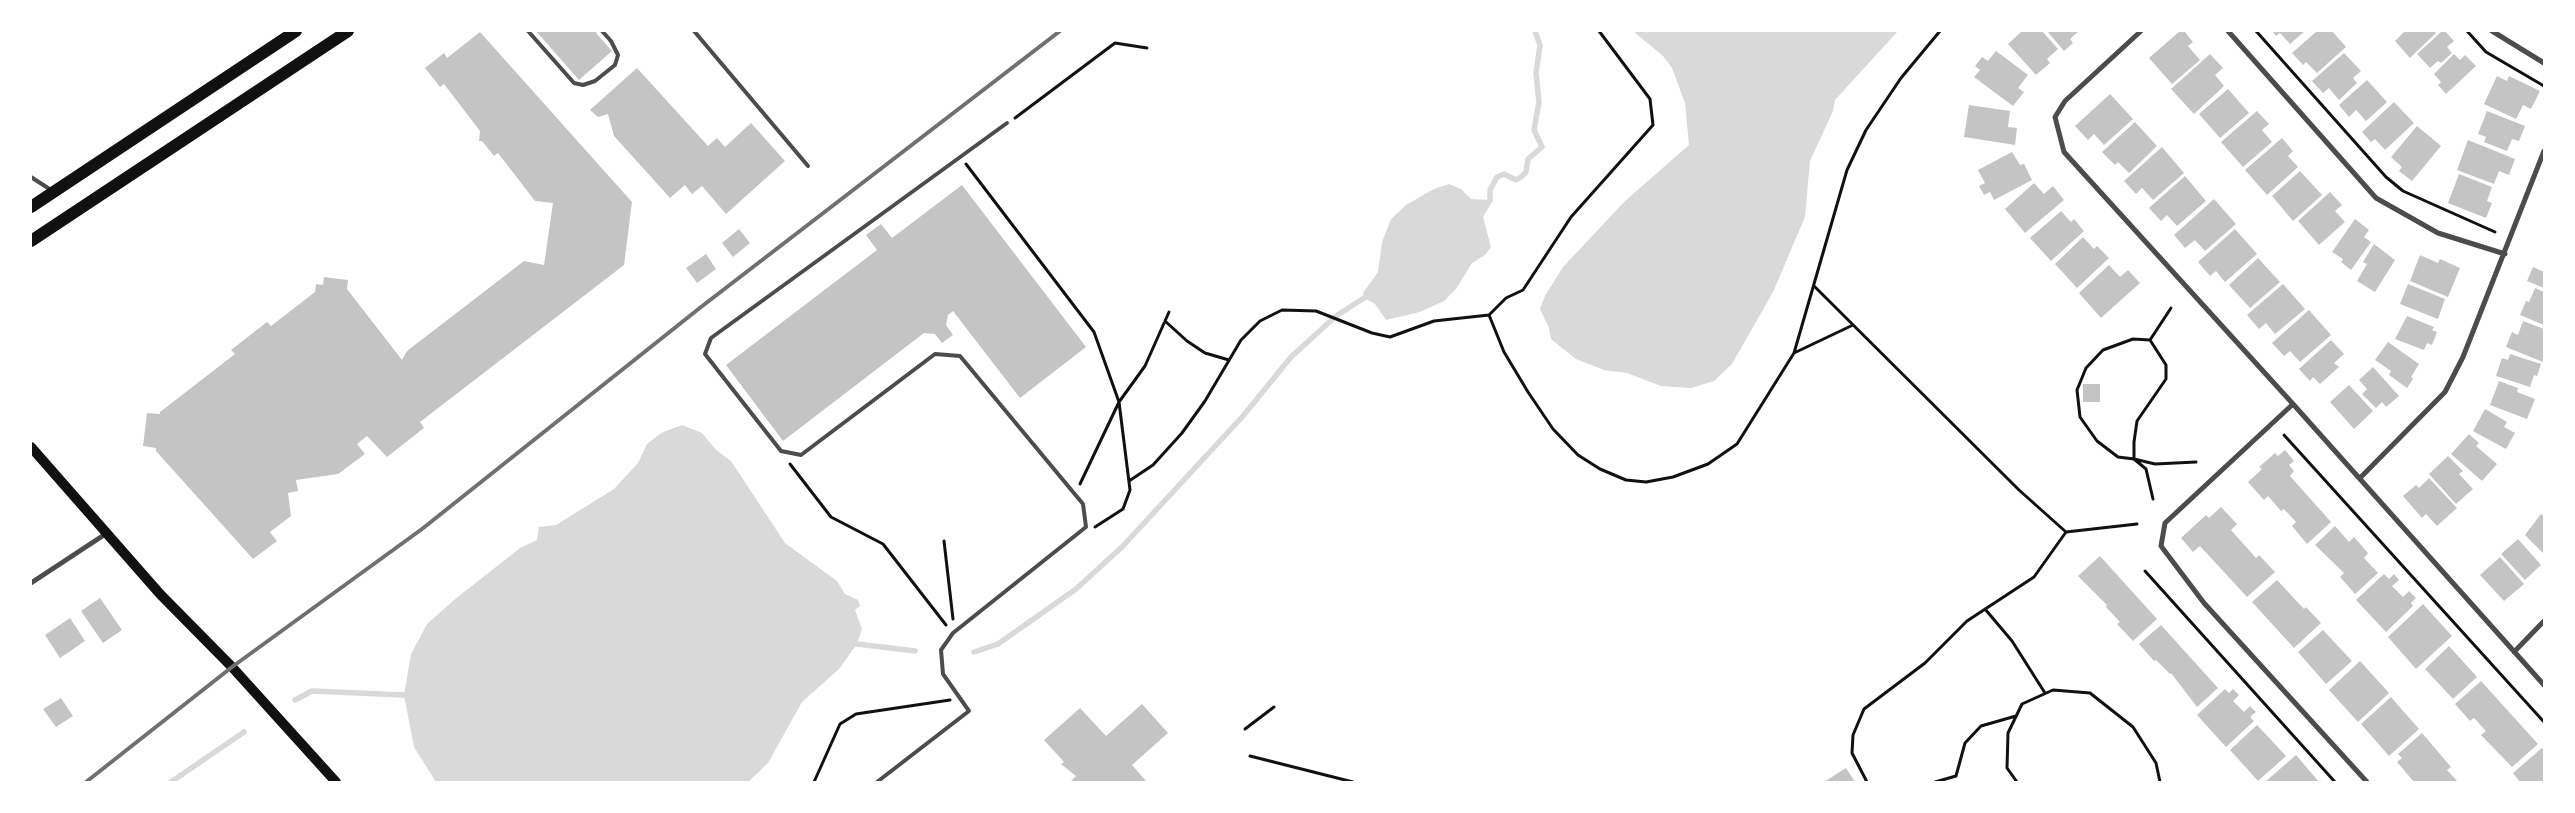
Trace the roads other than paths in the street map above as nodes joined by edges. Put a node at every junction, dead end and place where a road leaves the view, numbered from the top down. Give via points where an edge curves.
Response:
1 (296, 31) edge
2 (348, 31) edge
3 (528, 31) edge
4 (602, 31) edge
5 (694, 31) edge
6 (2141, 31) edge
7 (2228, 31) edge
8 (2492, 31) edge
9 (2544, 63) edge
10 (1007, 123) road end
11 (2544, 151) edge
12 (808, 166) dead end
13 (31, 177) edge
14 (55, 192) junction
15 (31, 207) edge
16 (31, 241) edge
17 (2505, 254) junction
18 (2293, 404) junction
19 (31, 447) edge
20 (2360, 478) junction
21 (107, 533) junction
22 (31, 582) edge
23 (2544, 620) edge
24 (2514, 652) junction
25 (2544, 685) edge
26 (336, 782) edge
27 (877, 782) edge
28 (2367, 782) edge

1 - 14 main road
2 - 16 main road
3 - 4 lane via 574,83 584,85 595,81 615,65 618,55
5 - 12 lane
6 - 18 street via 2064,101 2055,117 2064,152
7 - 17 street via 2376,198 2438,233
8 - 9 street
10 - 27 lane via 711,338 705,354 781,451 802,455 935,354 960,356 1083,504 1086,527 952,633 942,650 944,674 969,711
11 - 17 street
13 - 14 lane
14 - 15 main road
17 - 20 street via 2463,357 2445,392
18 - 20 street
18 - 28 street via 2165,523 2161,546 2204,603
19 - 21 main road
20 - 24 street
21 - 22 street
21 - 26 main road
23 - 24 street
24 - 25 street

